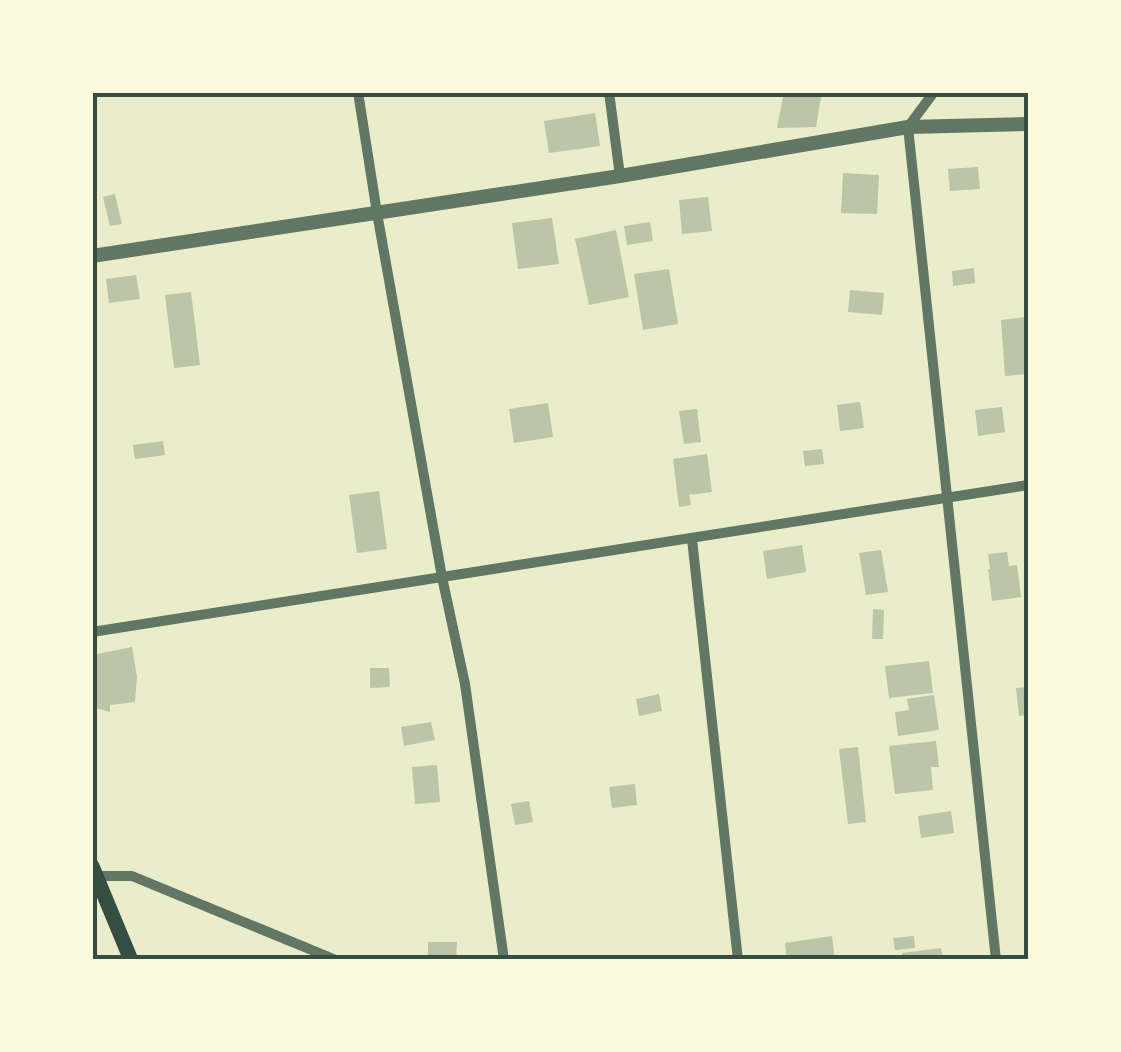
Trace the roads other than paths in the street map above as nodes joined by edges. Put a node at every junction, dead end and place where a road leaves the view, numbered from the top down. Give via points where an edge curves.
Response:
1 (358, 92) edge
2 (609, 92) edge
3 (934, 92) edge
4 (1028, 124) edge
5 (908, 127) junction
6 (620, 176) junction
7 (377, 213) junction
8 (92, 256) edge
9 (1028, 485) edge
10 (947, 496) junction
11 (692, 539) junction
12 (442, 577) junction
13 (92, 632) edge
14 (94, 871) edge
15 (131, 960) edge
16 (336, 960) edge
17 (504, 960) edge
18 (738, 960) edge
19 (996, 960) edge

1 - 7 street
2 - 6 street
3 - 5 street
4 - 5 street
5 - 6 street
5 - 10 street
6 - 7 street
7 - 8 street
7 - 12 street
9 - 10 street
10 - 11 street
10 - 19 street
11 - 12 street
11 - 18 street
12 - 13 street
12 - 17 street via 466,684
14 - 15 main road
14 - 16 street via 132,876

